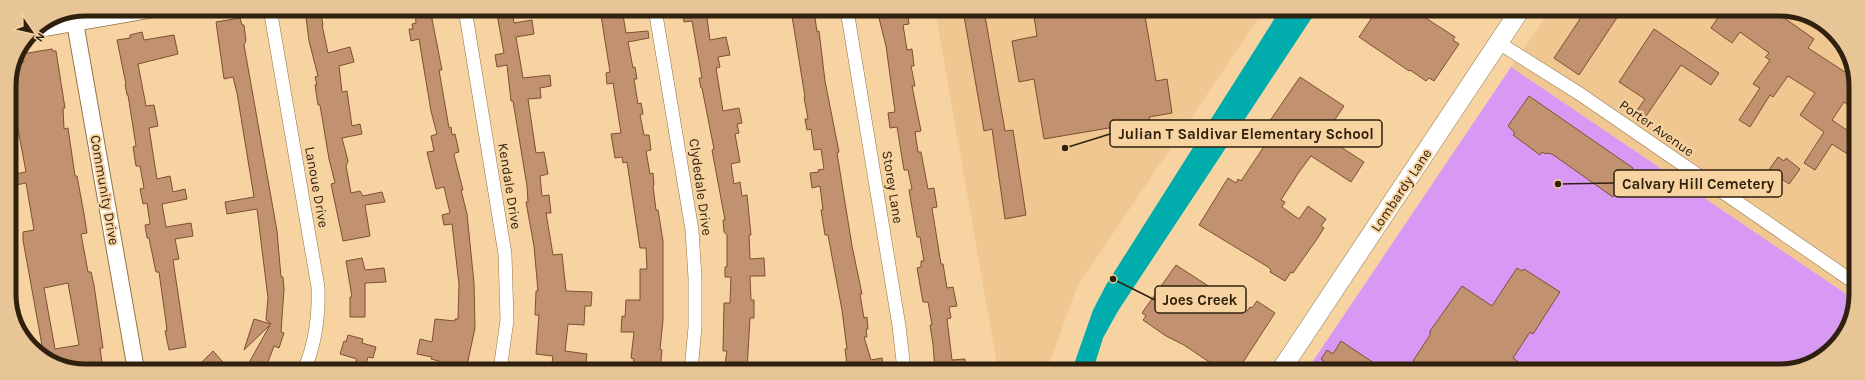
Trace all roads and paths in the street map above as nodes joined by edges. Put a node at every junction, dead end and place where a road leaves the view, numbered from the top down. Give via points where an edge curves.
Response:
1 (271, 16) edge
2 (466, 16) edge
3 (656, 16) edge
4 (848, 16) edge
5 (1516, 16) edge
6 (74, 17) edge
7 (56, 23) edge
8 (1499, 43) junction
9 (1849, 279) edge
10 (135, 364) edge
11 (306, 364) edge
12 (501, 364) edge
13 (691, 364) edge
14 (903, 364) edge
15 (1285, 364) edge

1 - 11 street, Lanoue Drive via 318,287 317,323
2 - 12 street, Kendale Drive via 505,254 507,320
3 - 13 street, Clydedale Drive via 692,230 695,320
4 - 14 street, Storey Lane
5 - 8 main road, Lombardy Lane
6 - 7 street
6 - 10 street, Community Drive
8 - 9 street, Porter Avenue via 1580,94
8 - 15 main road, Lombardy Lane

